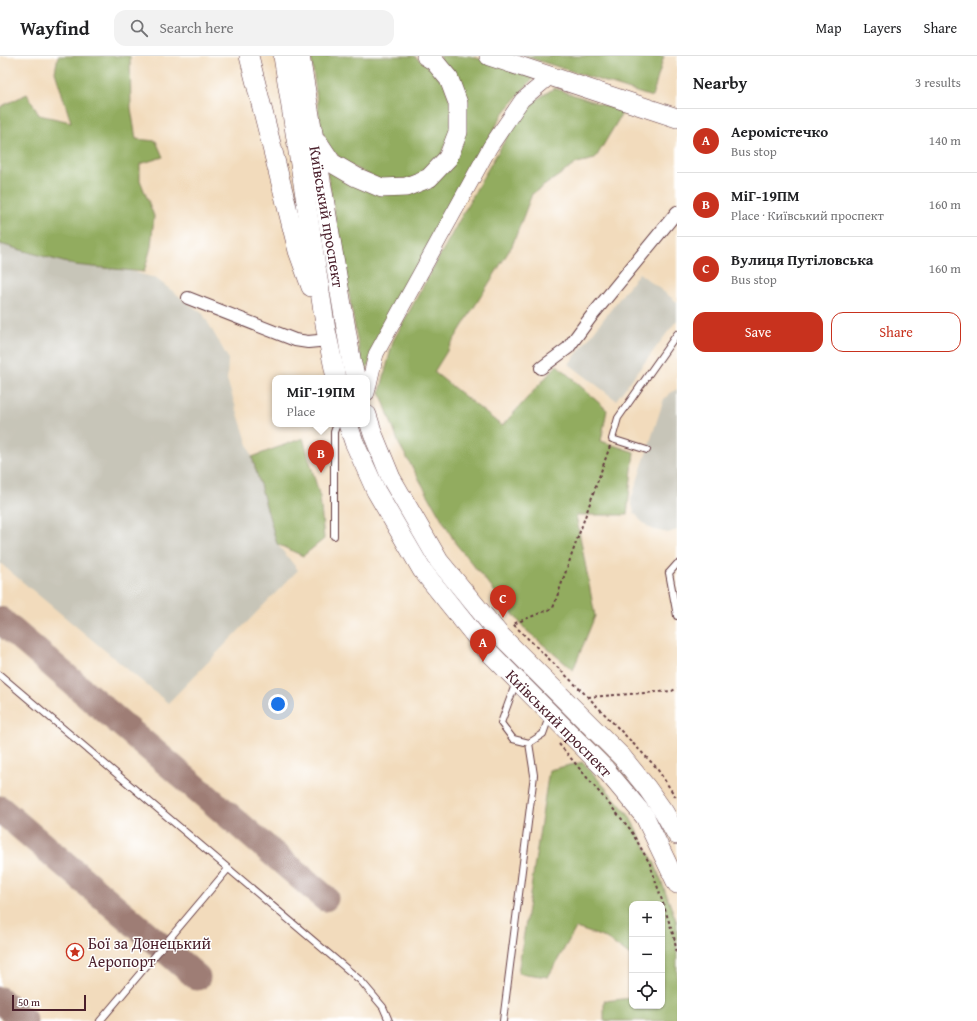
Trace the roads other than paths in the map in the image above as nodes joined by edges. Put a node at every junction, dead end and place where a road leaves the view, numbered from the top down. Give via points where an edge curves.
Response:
1 (249, 56) edge
2 (282, 56) edge
3 (300, 56) edge
4 (426, 56) edge
5 (489, 56) edge
6 (551, 76) junction
7 (677, 118) edge
8 (314, 138) junction
9 (677, 212) edge
10 (188, 298) dead end
11 (677, 334) edge
12 (327, 335) junction
13 (541, 368) dead end
14 (335, 375) edge
15 (355, 375) edge
16 (370, 380) edge
17 (370, 424) edge
18 (336, 427) edge
19 (349, 427) edge
20 (373, 434) junction
21 (354, 442) junction
22 (647, 450) dead end
23 (334, 536) dead end
24 (677, 564) edge
25 (677, 572) edge
26 (669, 573) junction
27 (677, 616) edge
28 (532, 666) junction
29 (0, 675) edge
30 (517, 681) junction
31 (560, 694) junction
32 (550, 714) junction
33 (529, 744) junction
34 (677, 835) edge
35 (228, 868) junction
36 (677, 884) edge
37 (100, 1021) edge
38 (389, 1021) edge
39 (504, 1021) edge

1 - 12 main road via 298,251
2 - 12 main road, Київський проспект
3 - 8 main road, Київський проспект
4 - 8 main road via 450,79 458,104 458,132 448,158 429,178 406,187 382,188 332,163
5 - 6 main road
6 - 7 main road
6 - 16 street via 522,100 490,147 376,354
8 - 15 main road, Київський проспект
9 - 13 street via 568,348
10 - 12 street via 294,340 308,342
11 - 22 lane via 618,418 612,439
12 - 14 main road, Київський проспект
17 - 20 main road, Київський проспект
18 - 23 lane
19 - 21 main road, Київський проспект
20 - 21 main road via 364,430 357,433
20 - 28 main road, Київський проспект via 391,478 439,560 493,627
21 - 30 main road, Київський проспект via 376,491 422,570 485,648
24 - 26 lane
25 - 26 lane
26 - 27 lane
28 - 30 main road
28 - 31 main road, Київський проспект
29 - 35 lane
30 - 32 main road, Київський проспект
30 - 33 lane via 501,722 513,739
31 - 32 main road
31 - 34 main road, Київський проспект via 622,757 647,788
32 - 33 lane via 543,734
32 - 36 main road, Київський проспект via 605,769 645,817
33 - 39 lane via 534,776
35 - 37 lane
35 - 38 lane via 361,981 383,1007

